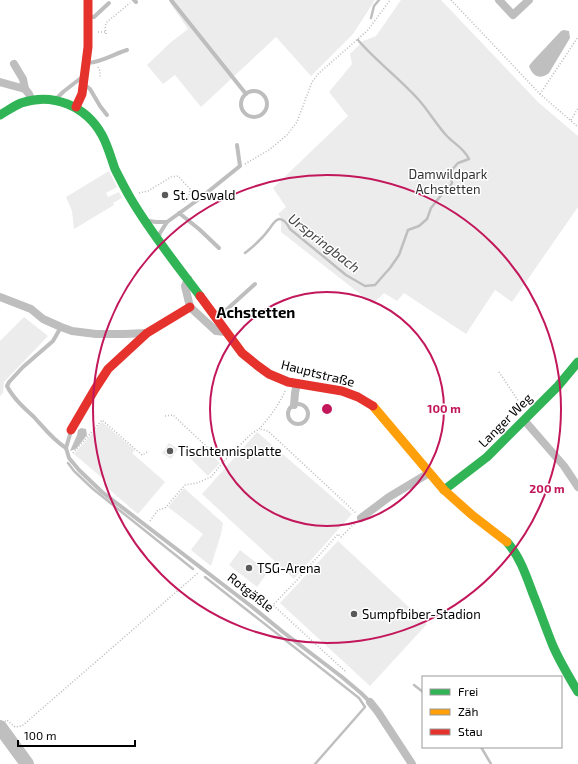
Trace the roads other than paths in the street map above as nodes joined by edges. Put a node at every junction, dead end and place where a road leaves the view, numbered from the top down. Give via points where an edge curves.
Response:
1 (88, 0) edge
2 (171, 0) edge
3 (499, 0) edge
4 (529, 0) edge
5 (109, 3) dead end
6 (88, 18) junction
7 (128, 50) dead end
8 (90, 63) junction
9 (14, 64) dead end
10 (84, 80) junction
11 (0, 82) edge
12 (25, 89) junction
13 (246, 94) junction
14 (32, 101) junction
15 (54, 101) junction
16 (76, 107) junction
17 (0, 115) edge
18 (107, 115) dead end
19 (237, 145) dead end
20 (179, 213) junction
21 (144, 220) junction
22 (167, 222) junction
23 (158, 239) junction
24 (219, 248) dead end
25 (188, 279) junction
26 (255, 284) dead end
27 (0, 297) edge
28 (190, 307) junction
29 (216, 318) junction
30 (61, 327) junction
31 (226, 332) junction
32 (147, 333) junction
33 (578, 362) edge
34 (293, 383) junction
35 (294, 405) junction
36 (526, 418) junction
37 (71, 430) joint
38 (66, 448) junction
39 (429, 473) junction
40 (578, 487) edge
41 (444, 490) junction
42 (361, 518) road end
43 (564, 676) edge
44 (578, 692) edge
45 (370, 702) joint
46 (412, 764) edge

1 - 6 street
2 - 13 lane
3 - 4 street via 513,15
5 - 6 lane via 94,17
6 - 8 street
7 - 8 lane
8 - 10 street
9 - 12 street
10 - 15 lane via 62,92
10 - 16 street via 82,94
10 - 18 lane
11 - 12 street
12 - 14 street
13 - 13 lane via 254,91 263,94 268,105 264,113 252,117 244,112 242,101
14 - 15 street
14 - 17 street
15 - 16 street
16 - 21 street, Hauptstraße via 103,136 118,176
19 - 20 lane via 240,166
20 - 22 lane
20 - 24 lane
21 - 22 lane
21 - 23 street, Hauptstraße
22 - 23 lane
23 - 25 street, Hauptstraße
25 - 28 street via 185,286
25 - 29 street, Hauptstraße
26 - 29 lane
27 - 30 street via 31,309 43,319
28 - 31 street via 216,331
28 - 32 street
29 - 31 street, Hauptstraße
30 - 32 street via 96,334
30 - 38 lane via 53,341 23,367 7,386 22,406
31 - 34 street, Hauptstraße via 254,364
32 - 37 street via 108,369
33 - 36 street, Langer Weg
34 - 35 street
34 - 39 street, Hauptstraße via 349,392 366,400
35 - 35 lane via 288,416 290,421 301,424 306,420 305,408
36 - 40 street
36 - 41 street, Langer Weg via 487,457
37 - 38 lane
38 - 45 lane, Rotgäßle via 69,458 102,492 342,677
39 - 41 street, Hauptstraße
39 - 42 street via 389,497
41 - 43 street, Hauptstraße via 512,548 525,572
43 - 44 street, Hauptstraße
45 - 46 street, Rotgäßle

